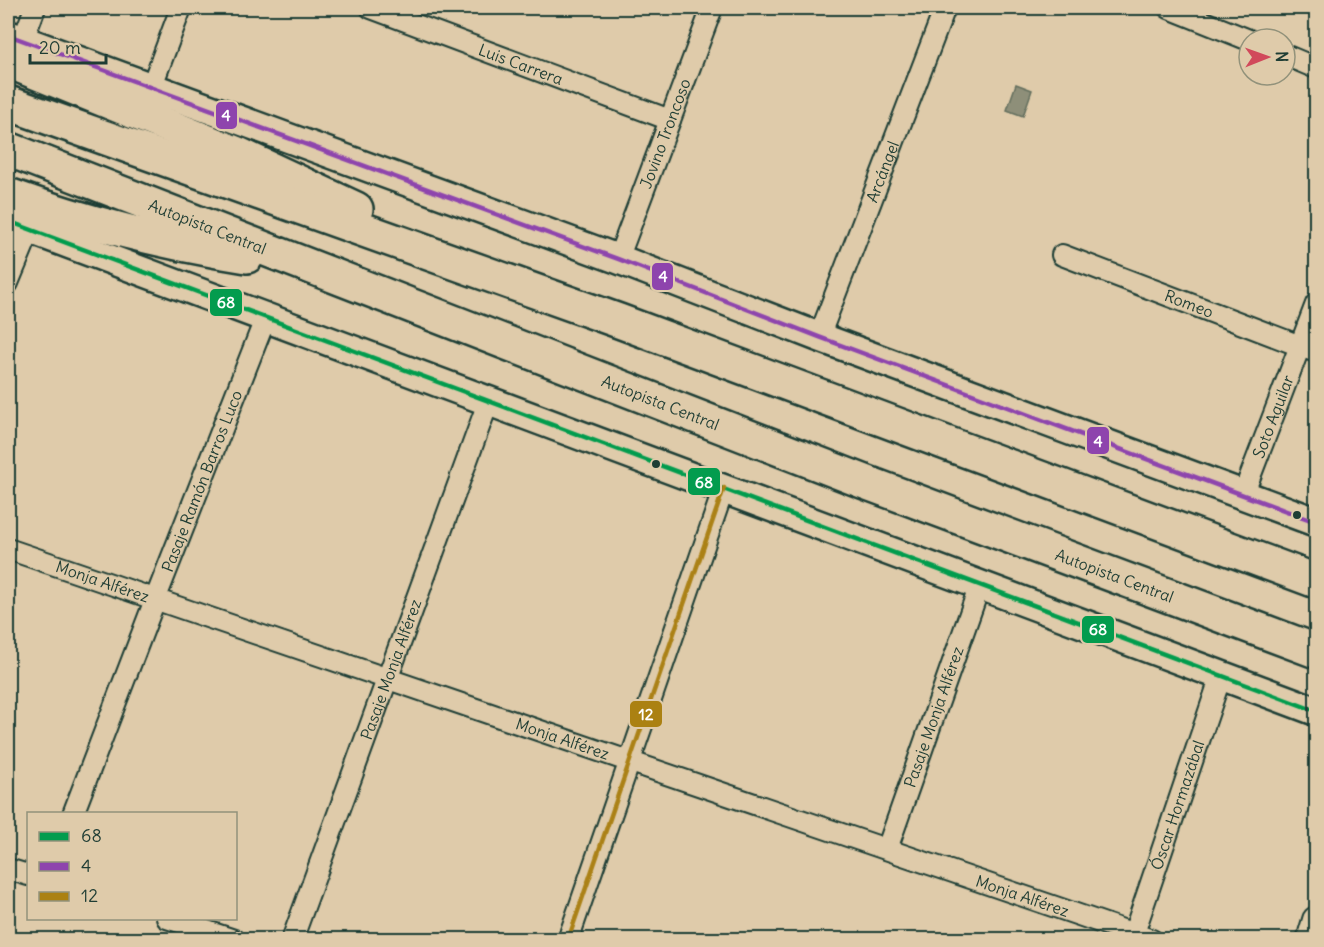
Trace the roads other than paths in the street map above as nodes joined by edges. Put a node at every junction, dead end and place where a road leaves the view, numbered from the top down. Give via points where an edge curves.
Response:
1 (35, 8) edge
2 (181, 8) edge
3 (371, 8) edge
4 (712, 8) edge
5 (945, 8) edge
6 (1169, 8) edge
7 (1237, 35) edge
8 (12, 45) edge
9 (1297, 60) edge
10 (1317, 68) edge
11 (151, 88) junction
12 (8, 104) edge
13 (670, 120) junction
14 (8, 149) edge
15 (8, 195) edge
16 (19, 225) edge
17 (1062, 255) dead end
18 (618, 259) junction
19 (454, 263) junction
20 (312, 266) junction
21 (8, 283) edge
22 (1317, 304) edge
23 (266, 317) junction
24 (819, 337) junction
25 (1308, 349) edge
26 (489, 400) junction
27 (723, 488) junction
28 (1243, 495) junction
29 (1317, 522) edge
30 (8, 549) edge
31 (1317, 581) edge
32 (980, 585) junction
33 (155, 600) junction
34 (1317, 651) edge
35 (1221, 676) junction
36 (386, 679) junction
37 (1317, 711) edge
38 (629, 761) junction
39 (73, 812) edge
40 (888, 849) junction
41 (8, 869) edge
42 (27, 876) edge
43 (173, 920) edge
44 (1317, 920) edge
45 (1105, 932) edge
46 (1143, 936) edge
47 (227, 938) edge
48 (292, 939) edge
49 (568, 939) edge
50 (1310, 939) edge

1 - 8 street
2 - 11 street
3 - 13 street, Luis Carrera
4 - 13 street, Jovino Troncoso
5 - 24 street, Arcángel
6 - 7 street
8 - 11 main road
8 - 19 highway via 363,213
9 - 10 street
11 - 18 main road
12 - 19 highway
13 - 18 street, Jovino Troncoso
14 - 20 highway, Autopista Central
15 - 20 highway via 141,236
16 - 21 street
16 - 23 main road
17 - 25 street, Romeo
18 - 24 main road
19 - 31 highway
20 - 34 highway, Autopista Central via 865,482
22 - 25 street, Soto Aguilar
23 - 26 main road
23 - 33 street, Pasaje Ramón Barros Luco
24 - 28 main road
25 - 28 street, Soto Aguilar
26 - 27 main road
26 - 36 street, Pasaje Monja Alférez
27 - 32 main road
27 - 38 street
28 - 29 main road
30 - 33 street, Monja Alférez
32 - 35 main road
32 - 40 street, Pasaje Monja Alférez
33 - 36 street, Monja Alférez
33 - 39 street, Pasaje Ramón Barros Luco
35 - 37 main road
35 - 46 street, Óscar Hormazábal
36 - 38 street, Monja Alférez
36 - 48 street, Pasaje Monja Alférez
38 - 40 street, Monja Alférez
38 - 49 street
40 - 45 street, Monja Alférez
41 - 42 street
43 - 47 street
44 - 50 street
45 - 46 street, Monja Alférez

